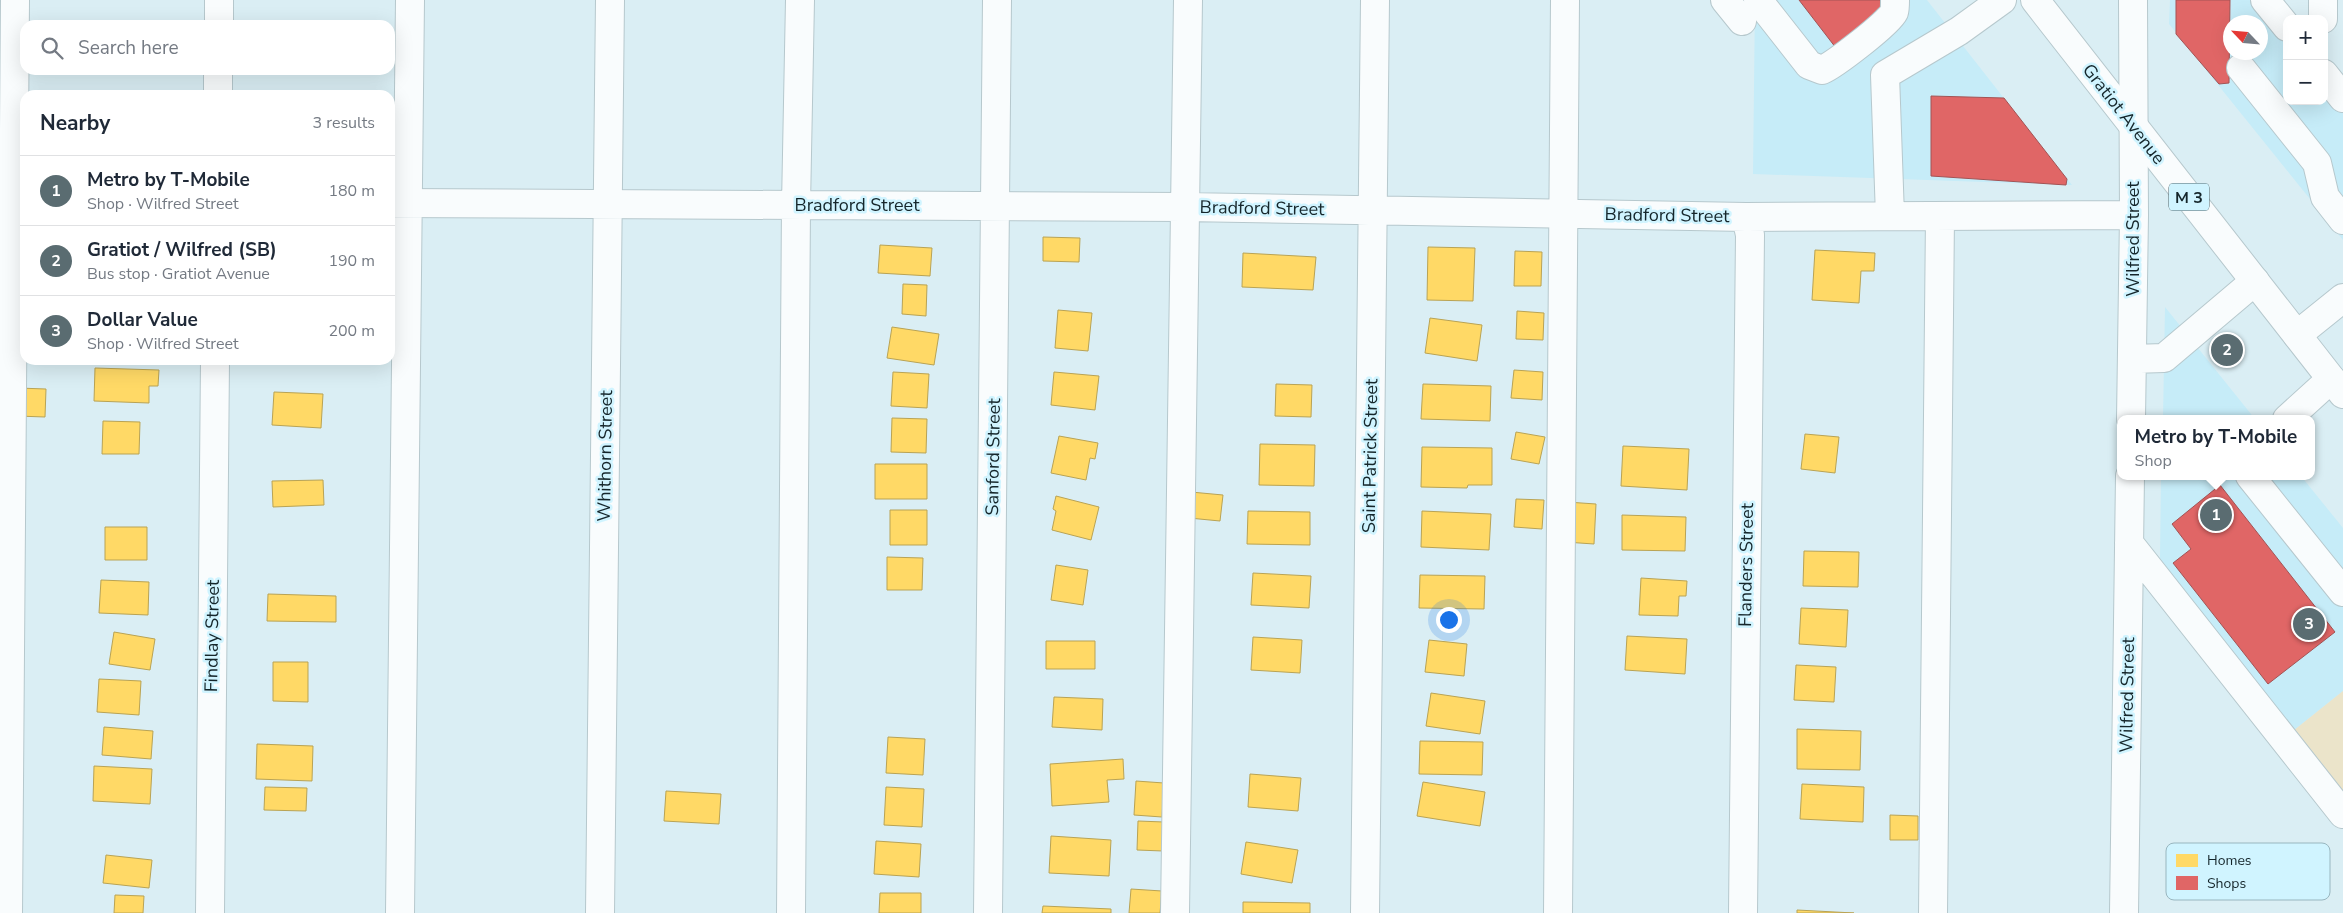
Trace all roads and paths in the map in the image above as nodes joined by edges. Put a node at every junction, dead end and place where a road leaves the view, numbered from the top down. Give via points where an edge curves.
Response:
1 (14, 0) edge
2 (219, 0) edge
3 (410, 0) edge
4 (610, 0) edge
5 (800, 0) edge
6 (997, 0) edge
7 (1188, 0) edge
8 (1375, 0) edge
9 (1565, 0) edge
10 (1725, 0) edge
11 (1895, 0) edge
12 (2002, 0) edge
13 (2034, 0) edge
14 (2133, 0) edge
15 (2265, 0) edge
16 (2323, 0) edge
17 (1750, 10) edge
18 (2323, 15) edge
19 (218, 20) edge
20 (2283, 22) edge
21 (2241, 68) dead end
22 (218, 75) edge
23 (2328, 79) edge
24 (218, 90) edge
25 (2343, 98) edge
26 (2133, 126) junction
27 (13, 199) edge
28 (399, 203) edge
29 (608, 204) junction
30 (796, 205) junction
31 (995, 206) junction
32 (1185, 207) junction
33 (1372, 210) junction
34 (1564, 214) junction
35 (2134, 215) junction
36 (1746, 216) junction
37 (1890, 216) junction
38 (1940, 216) junction
39 (2343, 220) edge
40 (2255, 281) junction
41 (2343, 298) edge
42 (2297, 335) junction
43 (2132, 359) junction
44 (215, 365) edge
45 (2337, 387) edge
46 (2131, 415) edge
47 (2294, 415) edge
48 (2130, 480) edge
49 (2253, 480) edge
50 (2129, 542) junction
51 (2343, 592) edge
52 (2343, 814) edge
53 (8, 913) edge
54 (210, 913) edge
55 (400, 913) edge
56 (600, 913) edge
57 (791, 913) edge
58 (988, 913) edge
59 (1175, 913) edge
60 (1365, 913) edge
61 (1558, 913) edge
62 (1742, 913) edge
63 (1933, 913) edge
64 (2124, 913) edge

1 - 27 street
2 - 19 street
3 - 28 street
4 - 29 street, Whithorn Street
5 - 30 street
6 - 31 street, Sanford Street
7 - 32 street
8 - 33 street, Saint Patrick Street
9 - 34 street
10 - 17 street
11 - 17 street via 1894,12 1886,21 1833,65 1822,70 1809,66
12 - 37 street via 1959,31 1885,75
13 - 26 street, Gratiot Avenue / M 3
14 - 26 street, Wilfred Street
15 - 20 street
16 - 18 street
21 - 39 street via 2317,163 2324,197
22 - 24 street
23 - 25 street
26 - 35 street, Wilfred Street
26 - 40 street, Gratiot Avenue / M 3
27 - 53 street
28 - 29 street, Bradford Street
28 - 55 street
29 - 30 street, Bradford Street
29 - 56 street, Whithorn Street
30 - 31 street, Bradford Street
30 - 57 street
31 - 32 street, Bradford Street
31 - 58 street, Sanford Street
32 - 33 street, Bradford Street
32 - 59 street
33 - 34 street, Bradford Street
33 - 60 street, Saint Patrick Street
34 - 36 street, Bradford Street
34 - 61 street
35 - 38 street, Bradford Street
35 - 43 street, Wilfred Street
36 - 37 street, Bradford Street
36 - 62 street, Flanders Street via 1750,245
37 - 38 street, Bradford Street
38 - 63 street
40 - 42 street, Gratiot Avenue / M 3
40 - 43 street via 2164,358
41 - 42 street
42 - 45 street, Gratiot Avenue / M 3
43 - 46 street, Wilfred Street
44 - 54 street, Findlay Street
45 - 47 street
48 - 50 street, Wilfred Street
49 - 51 street
50 - 52 street
50 - 64 street, Wilfred Street

